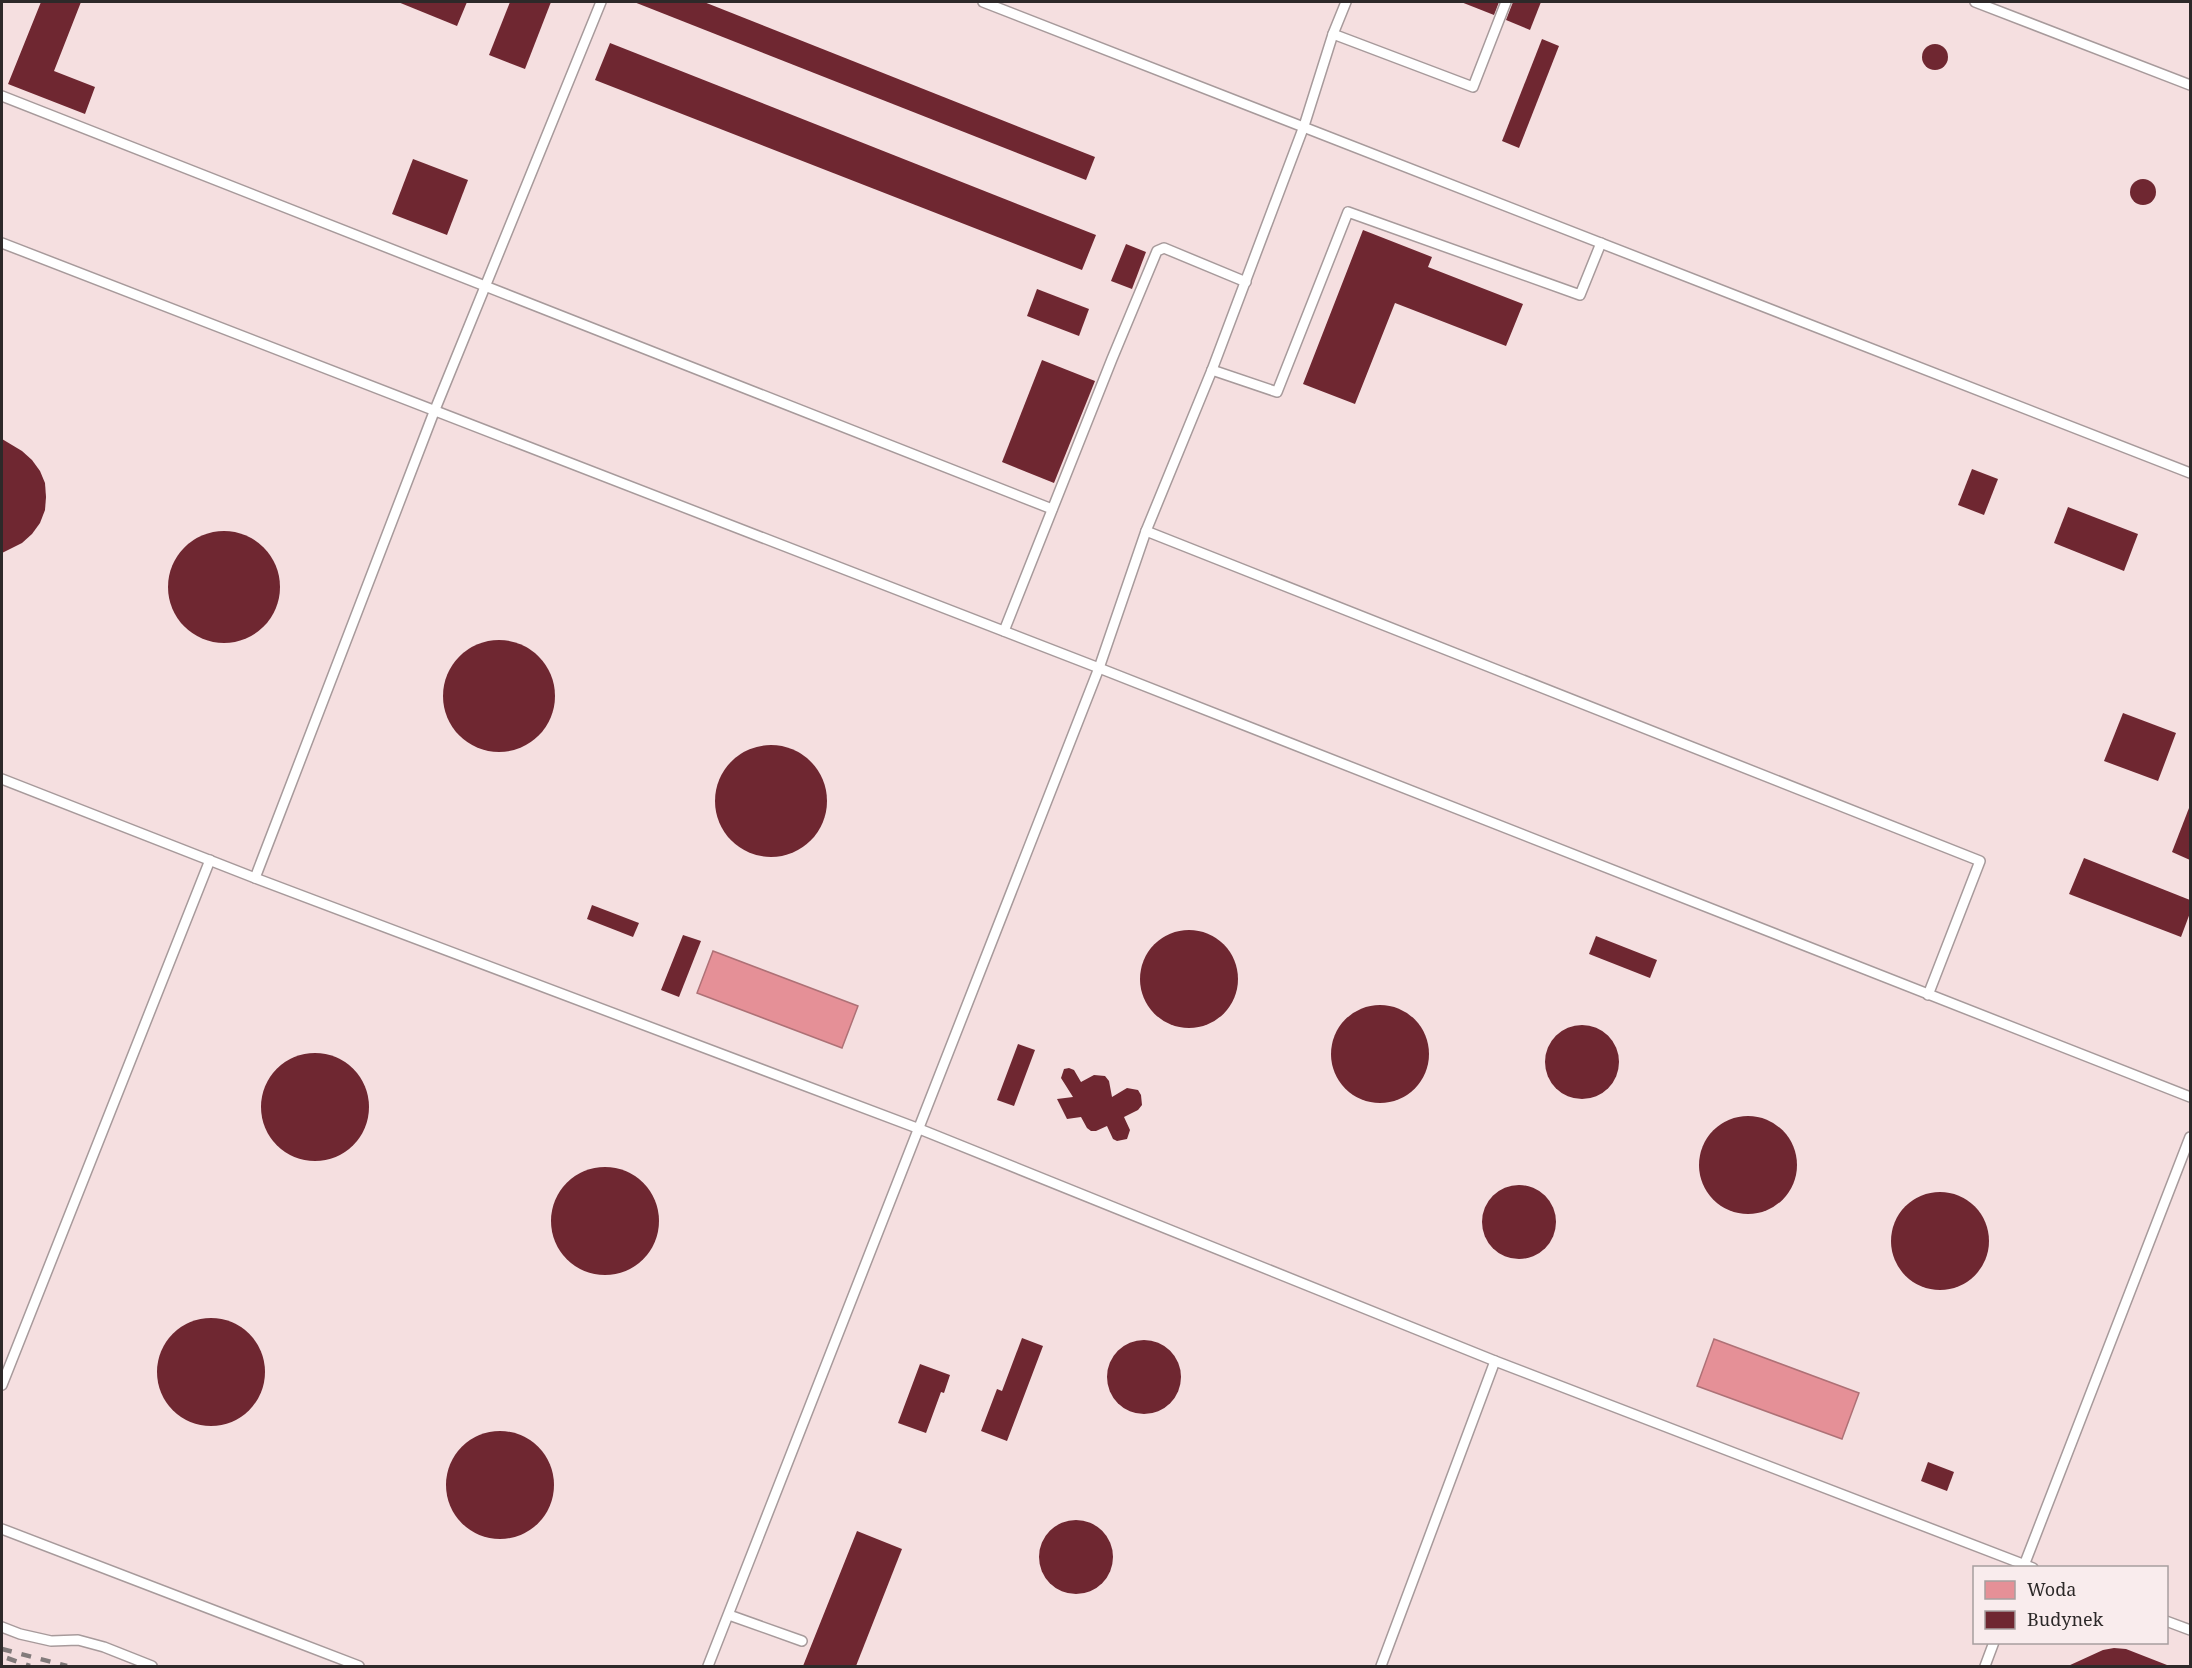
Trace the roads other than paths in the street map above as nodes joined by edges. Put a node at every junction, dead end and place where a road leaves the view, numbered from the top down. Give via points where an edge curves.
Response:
1 (601, 2) edge
2 (983, 2) edge
3 (1346, 2) edge
4 (1506, 2) edge
5 (1975, 2) edge
6 (1333, 34) junction
7 (2190, 85) edge
8 (2, 96) edge
9 (1304, 126) junction
10 (2, 243) edge
11 (1601, 243) junction
12 (1246, 282) junction
13 (485, 286) junction
14 (1212, 370) junction
15 (434, 412) junction
16 (2190, 473) edge
17 (1052, 509) junction
18 (1146, 531) junction
19 (1004, 631) junction
20 (1098, 668) junction
21 (2, 779) edge
22 (210, 860) junction
23 (255, 878) junction
24 (1928, 995) junction
25 (2190, 1097) edge
26 (917, 1128) junction
27 (2190, 1137) edge
28 (1495, 1361) junction
29 (2, 1385) edge
30 (2, 1529) edge
31 (2027, 1566) edge
32 (729, 1615) junction
33 (2168, 1622) edge
34 (2, 1627) edge
35 (2190, 1630) edge
36 (802, 1641) dead end
37 (1993, 1644) edge
38 (152, 1666) edge
39 (359, 1666) edge
40 (708, 1666) edge
41 (1381, 1666) edge
42 (1984, 1666) edge

1 - 13 lane
2 - 9 lane
3 - 6 lane
4 - 6 lane via 1473,87
5 - 7 lane
6 - 9 lane
8 - 13 lane
9 - 11 lane
9 - 12 lane
10 - 15 lane
11 - 14 lane via 1581,295 1348,212 1277,392
11 - 16 lane
12 - 14 lane
12 - 17 lane via 1164,248 1157,251
13 - 15 lane
13 - 17 lane
14 - 18 lane
15 - 19 lane
15 - 23 lane
17 - 19 lane
18 - 20 lane
18 - 24 lane via 1980,861
19 - 20 lane
20 - 24 lane
20 - 26 lane
21 - 22 lane
22 - 23 lane
22 - 29 lane
23 - 26 lane
24 - 25 lane
26 - 28 lane
26 - 32 lane
27 - 31 lane
28 - 31 lane
28 - 41 lane
30 - 39 lane
32 - 36 lane
32 - 40 lane
33 - 35 lane
34 - 38 lane via 51,1641 78,1640
37 - 42 lane

